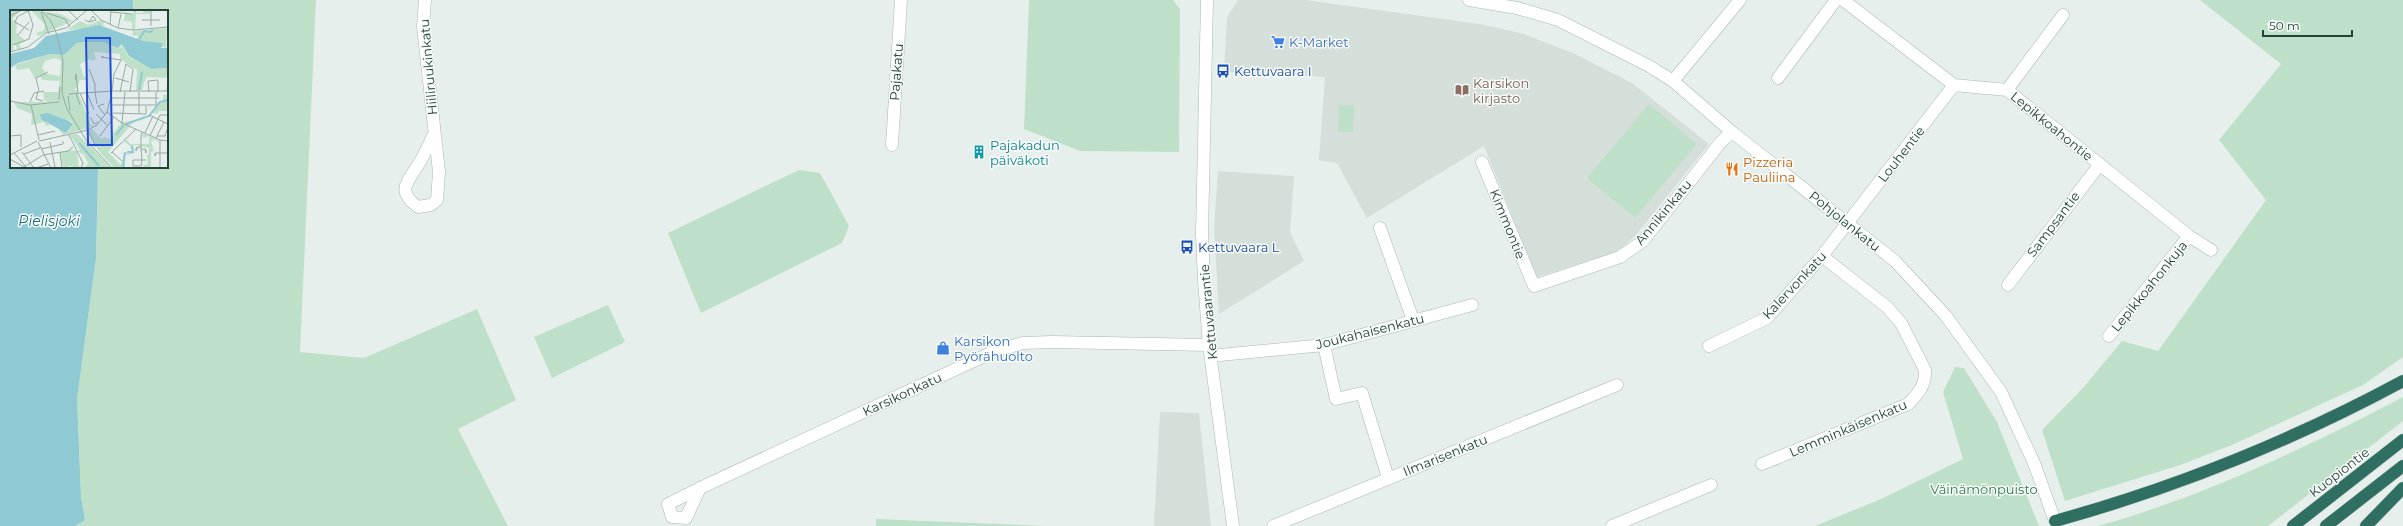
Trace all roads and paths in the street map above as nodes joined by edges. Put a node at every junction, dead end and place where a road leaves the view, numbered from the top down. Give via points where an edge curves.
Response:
1 (425, 0) edge
2 (901, 0) edge
3 (1207, 0) edge
4 (1469, 0) edge
5 (1740, 0) edge
6 (1836, 0) edge
7 (1843, 0) edge
8 (1517, 4) edge
9 (2063, 15) dead end
10 (1778, 78) dead end
11 (1673, 82) junction
12 (1954, 85) junction
13 (2007, 90) junction
14 (1732, 132) junction
15 (434, 134) junction
16 (892, 145) dead end
17 (1482, 162) dead end
18 (2100, 164) junction
19 (1848, 223) junction
20 (1380, 228) dead end
21 (2189, 236) junction
22 (2211, 250) dead end
23 (1822, 256) junction
24 (2008, 285) dead end
25 (1534, 286) joint
26 (1472, 305) dead end
27 (1414, 320) junction
28 (2109, 336) dead end
29 (1209, 345) junction
30 (1324, 345) junction
31 (1709, 346) dead end
32 (1220, 355) dead end
33 (2403, 381) edge
34 (1617, 385) dead end
35 (2403, 440) edge
36 (1762, 464) dead end
37 (2403, 466) edge
38 (1388, 478) junction
39 (1711, 485) dead end
40 (700, 488) dead end
41 (2403, 488) edge
42 (2055, 521) joint
43 (1233, 526) edge
44 (1273, 526) edge
45 (1612, 526) edge
46 (2293, 526) edge
47 (2326, 526) edge
48 (2366, 526) edge

1 - 15 street, Hiiliruukinkatu via 423,26
2 - 16 street, Pajakatu
3 - 29 street, Kettuvaarantie via 1202,234
4 - 8 street, Pohjolankatu
5 - 11 street
6 - 10 street
7 - 12 street
8 - 11 street, Pohjolankatu via 1558,20 1649,66
9 - 13 street
11 - 14 street, Pohjolankatu
12 - 13 street, Lepikkoahontie
12 - 19 street, Louhentie
13 - 18 street, Lepikkoahontie
14 - 19 street, Pohjolankatu
14 - 25 street, Annikinkatu via 1720,143 1642,241 1620,257
15 - 15 street, Hiiliruukinkatu via 418,166 407,179 405,191 409,200 418,207 431,205 438,200
17 - 25 street, Kimmontie
18 - 21 street, Lepikkoahontie
18 - 24 street, Sampsantie
19 - 23 street, Kalervonkatu
19 - 42 street, Pohjolankatu via 1894,261 1919,287 1946,316 1982,363 2013,415
20 - 27 street
21 - 22 street, Lepikkoahontie
21 - 28 street, Lepikkoahonkuja
23 - 31 street, Kalervonkatu via 1767,318
23 - 36 street, Lemminkäisenkatu via 1887,307 1901,323 1925,370 1926,378 1919,392 1908,404
26 - 27 street, Joukahaisenkatu
27 - 30 street, Joukahaisenkatu
29 - 40 street, Karsikonkatu via 1023,343 995,351
29 - 43 street, Kettuvaarantie
30 - 32 street, Joukahaisenkatu
30 - 38 street via 1336,399 1362,393
33 - 42 highway via 2317,425 2240,460 2129,500
34 - 38 street, Ilmarisenkatu
35 - 46 highway, Kuopiontie
37 - 47 highway
38 - 44 street, Ilmarisenkatu
39 - 45 street
41 - 48 highway

